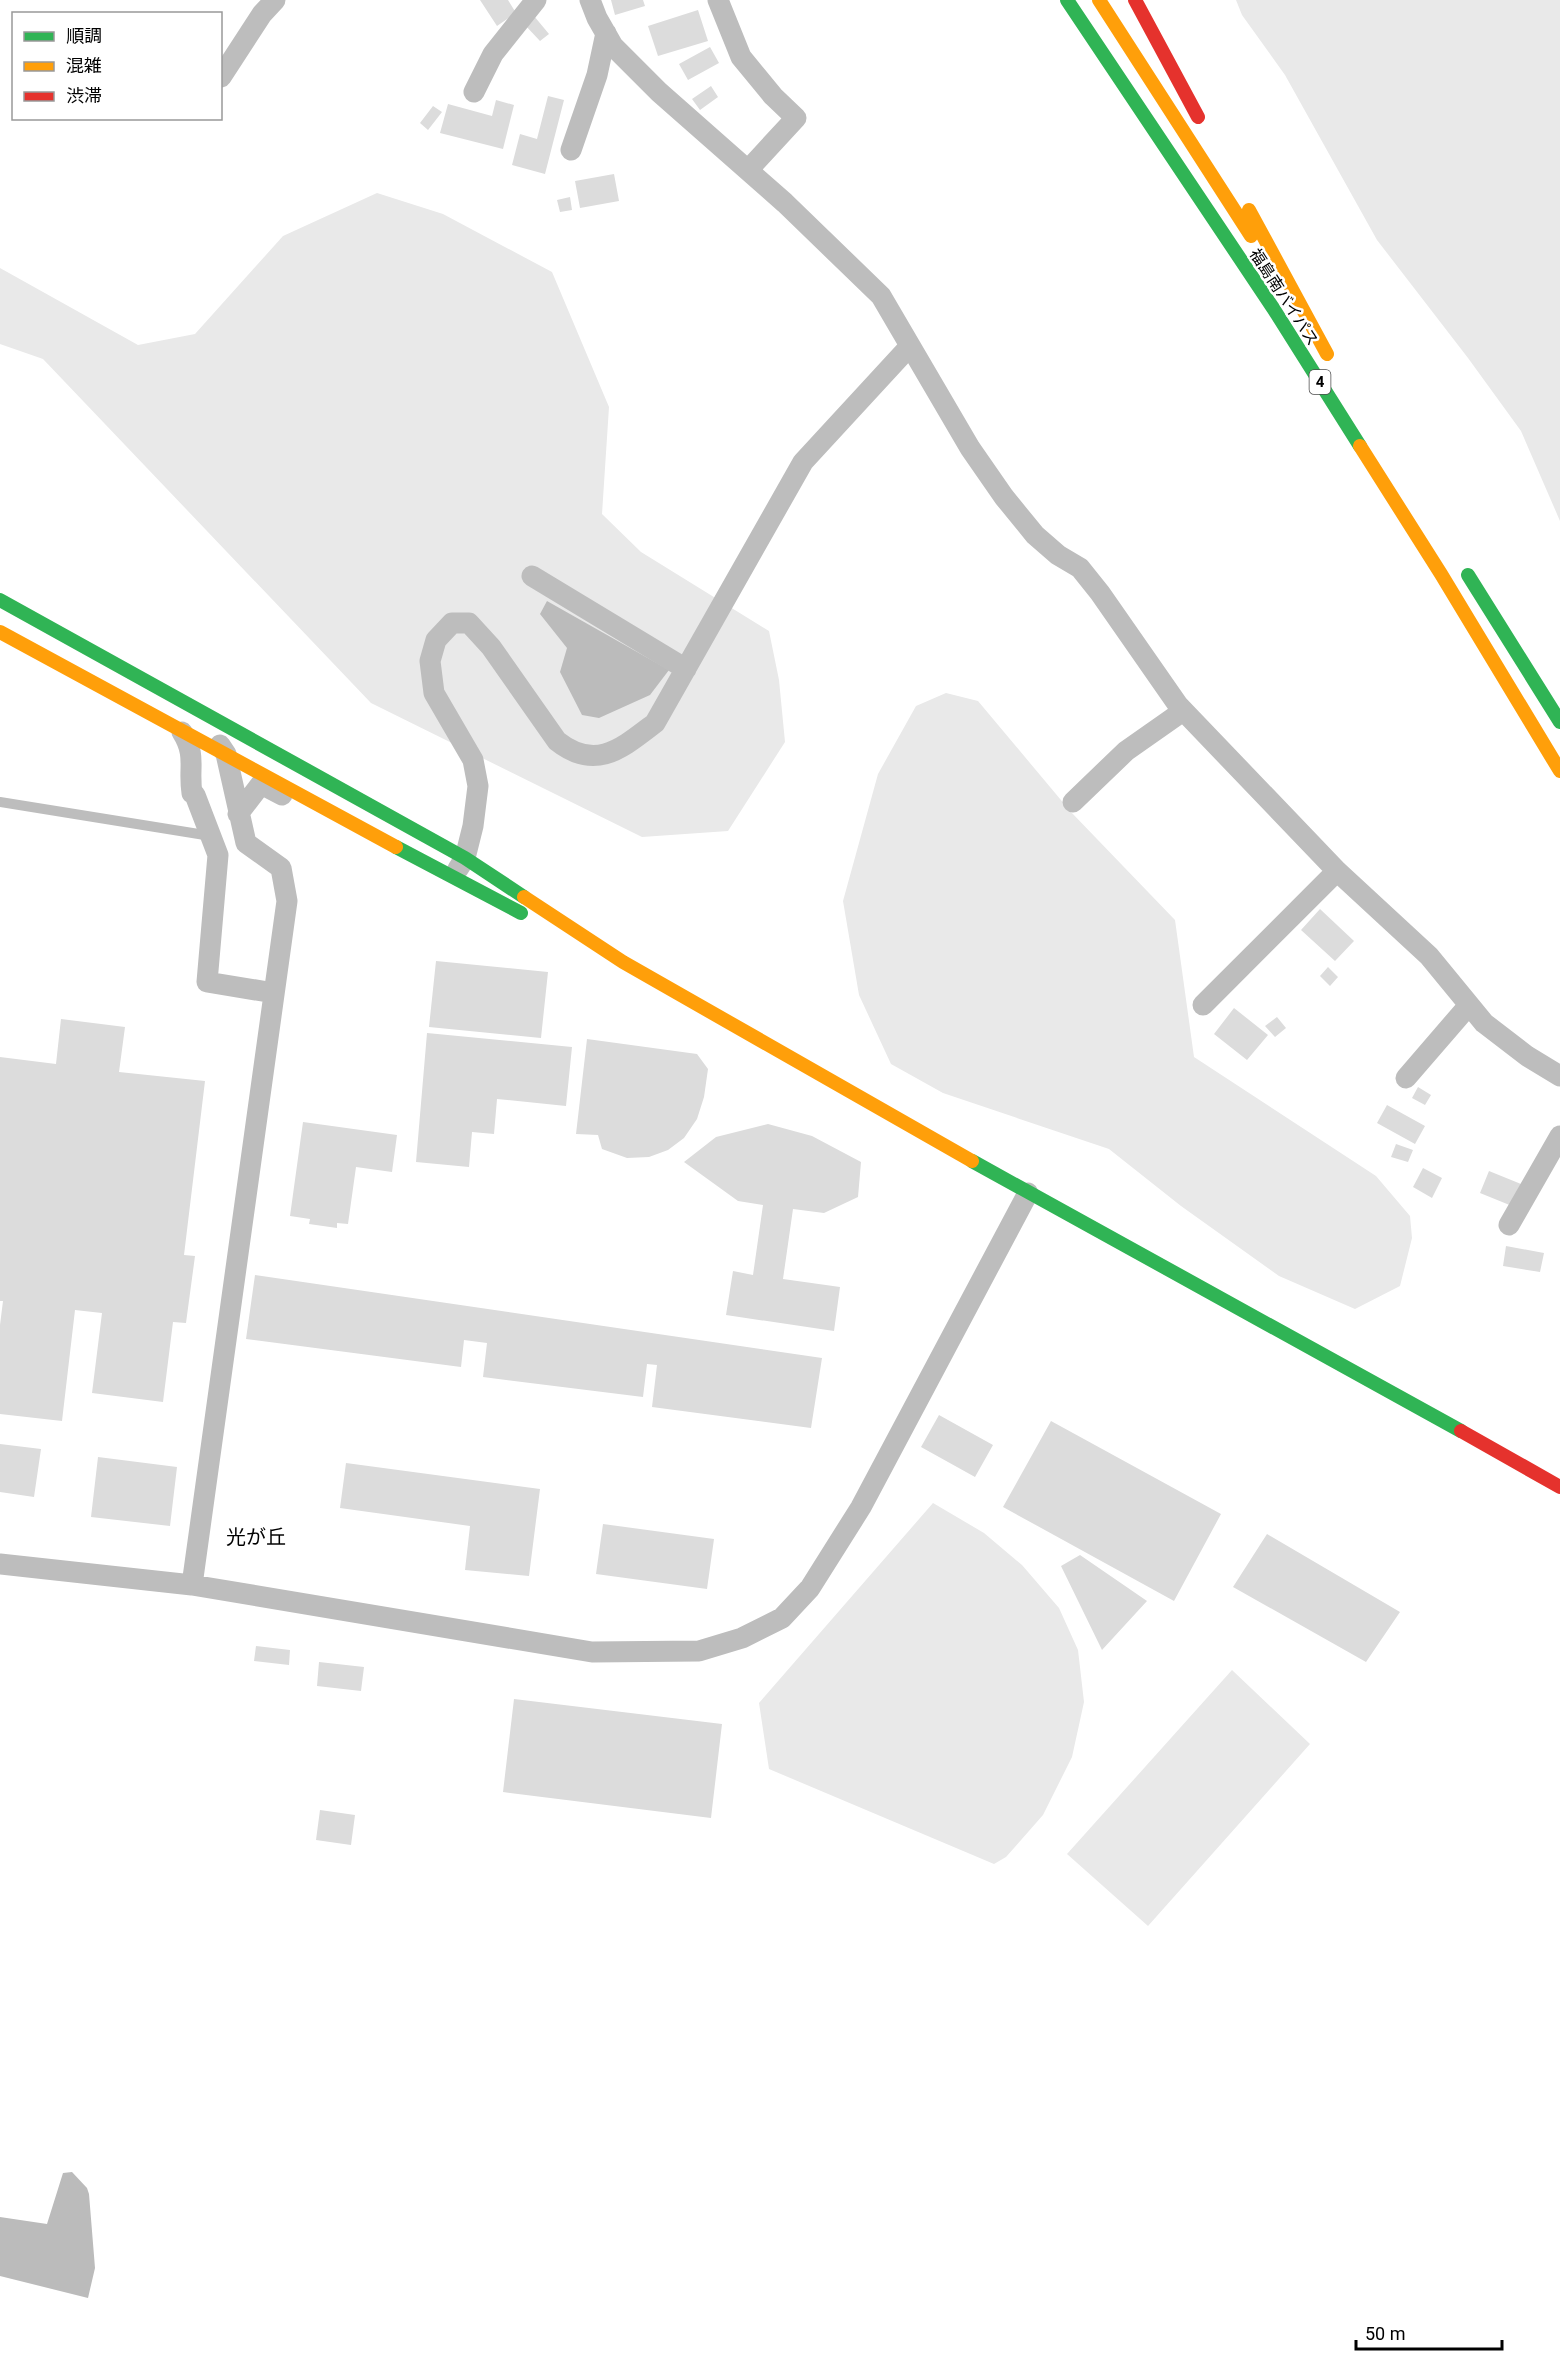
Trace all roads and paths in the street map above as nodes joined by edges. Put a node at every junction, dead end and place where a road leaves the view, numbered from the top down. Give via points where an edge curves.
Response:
1 (275, 0) edge
2 (536, 0) edge
3 (590, 0) edge
4 (718, 0) edge
5 (1066, 0) edge
6 (1099, 0) edge
7 (1135, 0) edge
8 (606, 33) junction
9 (222, 75) edge
10 (1106, 84) dead end
11 (474, 92) dead end
12 (1203, 125) dead end
13 (571, 150) dead end
14 (748, 170) junction
15 (1237, 187) dead end
16 (1273, 308) junction
17 (909, 347) junction
18 (1461, 564) dead end
19 (532, 576) dead end
20 (0, 600) edge
21 (0, 632) edge
22 (118, 666) junction
23 (686, 669) junction
24 (1183, 711) junction
25 (1560, 722) edge
26 (182, 732) junction
27 (256, 741) junction
28 (219, 748) junction
29 (1560, 771) edge
30 (195, 795) junction
31 (0, 802) edge
32 (1073, 802) dead end
33 (238, 814) junction
34 (346, 819) junction
35 (211, 836) junction
36 (465, 858) junction
37 (1337, 871) junction
38 (454, 878) junction
39 (623, 962) junction
40 (274, 993) junction
41 (1203, 1005) dead end
42 (1469, 1005) junction
43 (1560, 1076) edge
44 (1406, 1078) dead end
45 (1560, 1136) edge
46 (1029, 1193) junction
47 (1509, 1225) dead end
48 (1560, 1487) edge
49 (0, 1564) edge
50 (192, 1585) junction

1 - 9 street
2 - 11 street via 493,54
3 - 8 street
4 - 14 street via 741,57 772,96 796,118
5 - 16 main road, 福島南バイパス / 4
6 - 15 main road, 福島南バイパス / 4 via 1330,359
7 - 12 main road
8 - 13 street via 597,75
8 - 14 street via 613,46 659,92
10 - 16 main road
14 - 17 street via 880,296
16 - 29 main road, 福島南バイパス / 4
17 - 23 street via 803,462
17 - 24 street via 1004,497 1035,535 1080,568
18 - 25 main road
19 - 23 street
20 - 22 main road
21 - 26 main road
22 - 27 main road
22 - 28 street via 124,676 204,722
23 - 36 street via 656,723 608,754 586,757 557,741 470,623 452,623 436,640 430,661 434,693 473,760 478,786
24 - 32 street via 1126,751
24 - 37 street
26 - 28 main road
26 - 30 street via 191,748 191,790
27 - 28 street
27 - 36 main road
28 - 30 street via 204,757 200,790
28 - 33 street
28 - 34 main road
30 - 35 street
31 - 35 lane
33 - 34 street via 261,784 331,819
33 - 40 street via 246,843 281,868 287,901
34 - 38 main road
35 - 40 street via 218,855 207,982
36 - 38 street
36 - 39 main road
37 - 41 street
37 - 42 street via 1429,956
38 - 39 main road
39 - 46 main road
40 - 50 street
42 - 43 street via 1484,1023
42 - 44 street
45 - 47 street
46 - 48 main road
46 - 50 street via 861,1507 810,1588 782,1618 742,1638 699,1651 592,1652
49 - 50 street

